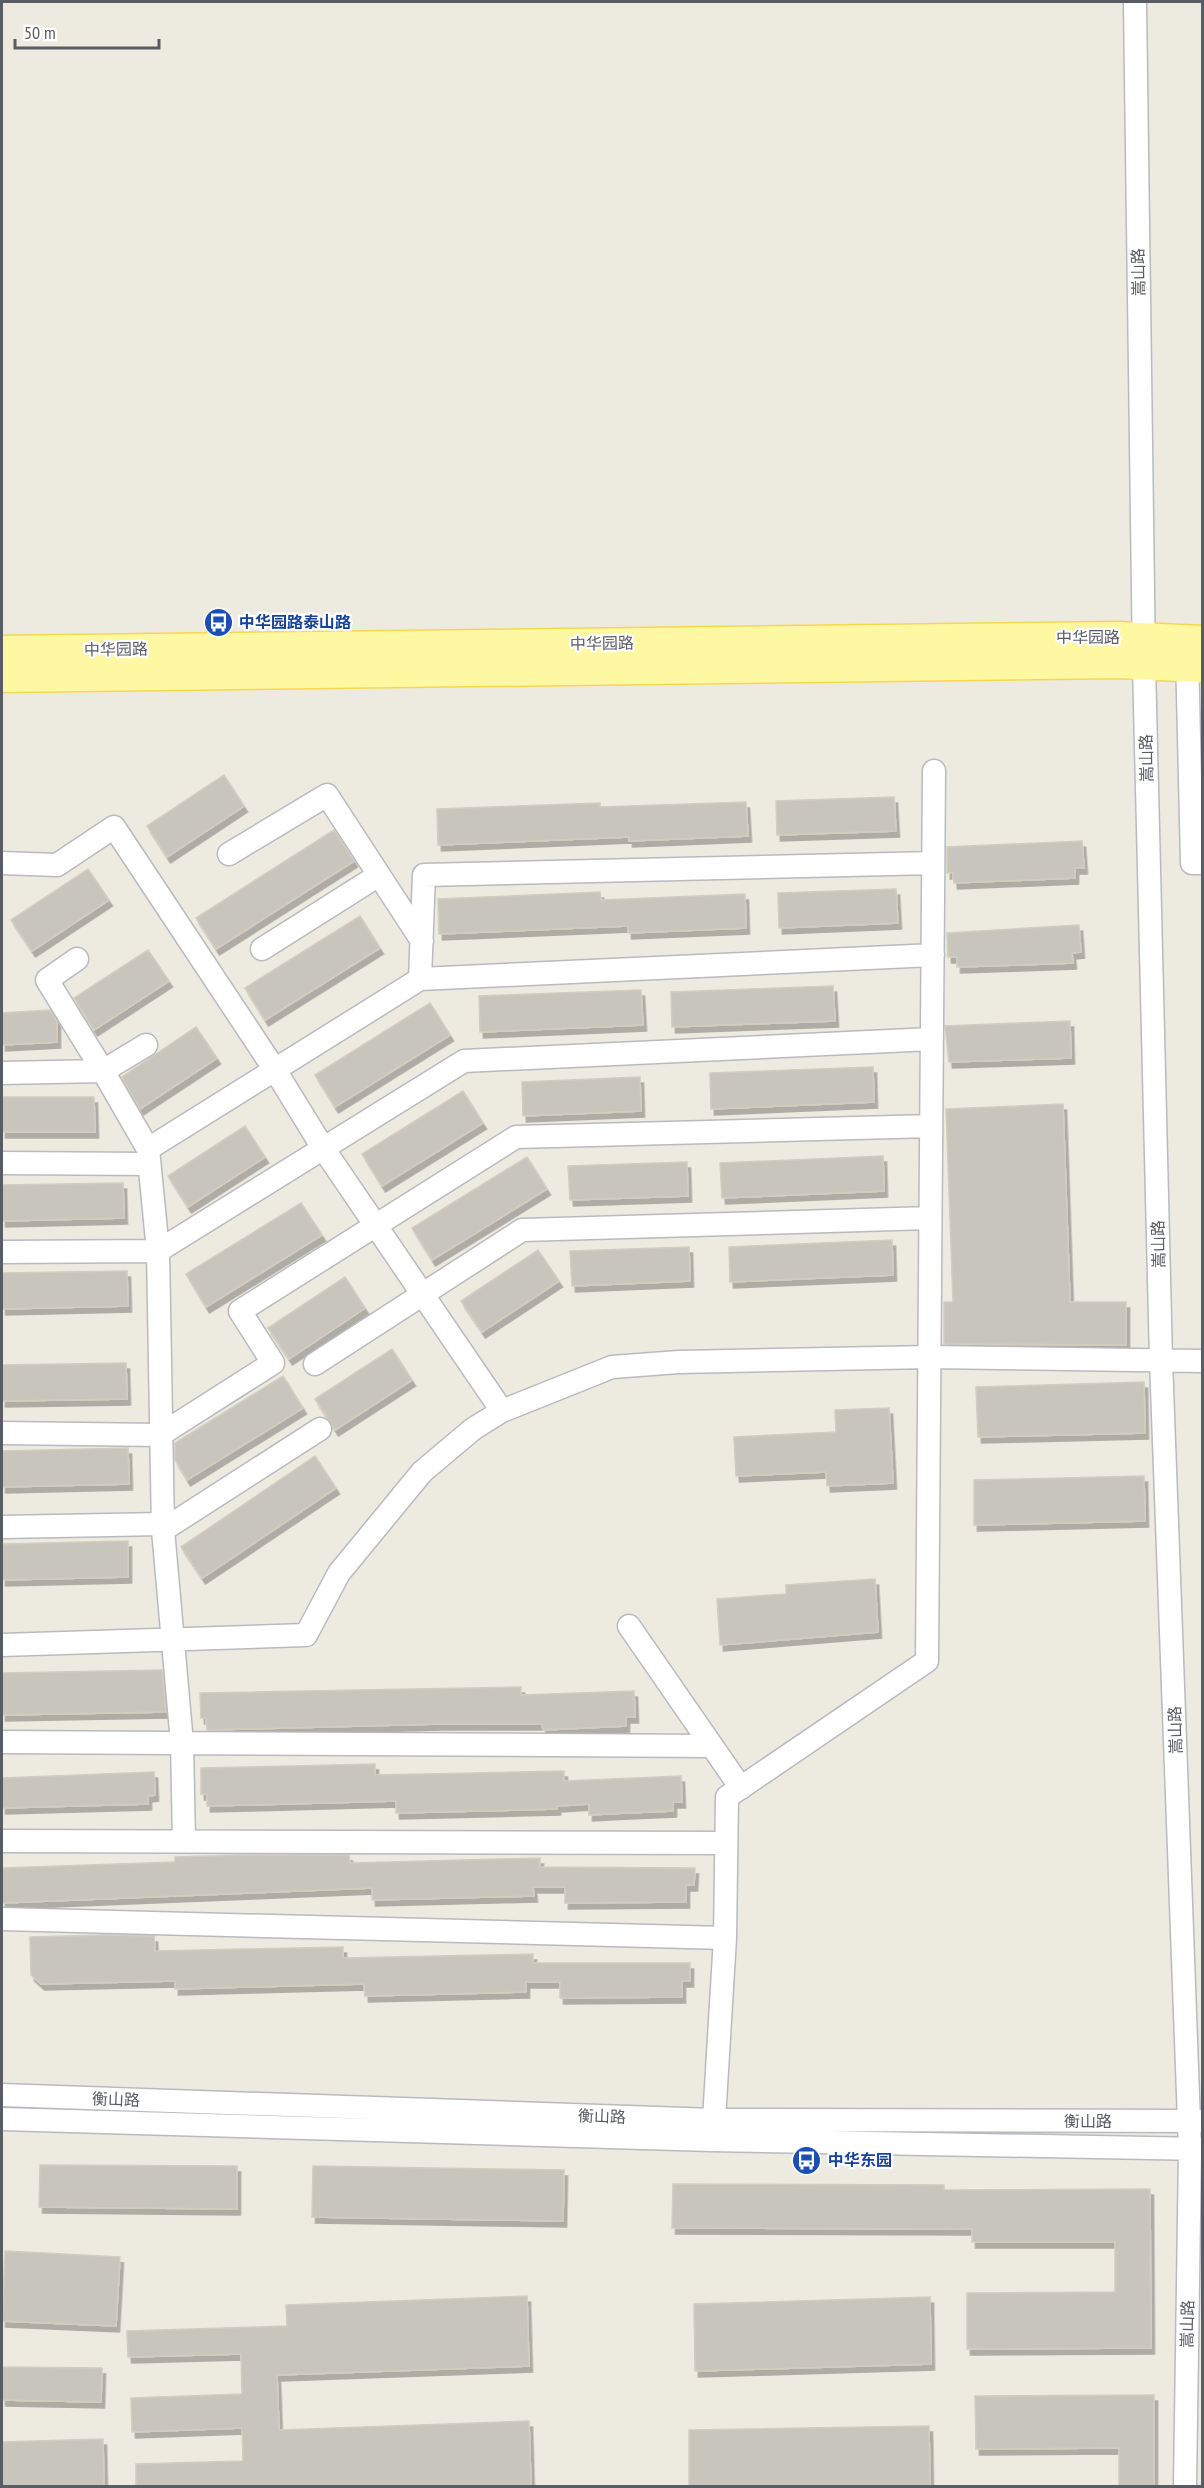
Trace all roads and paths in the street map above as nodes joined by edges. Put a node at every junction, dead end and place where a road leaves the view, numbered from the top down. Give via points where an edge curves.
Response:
1 (1134, 2) edge
2 (1143, 637) junction
3 (1195, 640) edge
4 (2, 650) edge
5 (1143, 665) junction
6 (1195, 668) edge
7 (2, 678) edge
8 (934, 771) dead end
9 (229, 854) dead end
10 (2, 863) edge
11 (933, 863) junction
12 (1203, 863) edge
13 (379, 875) junction
14 (422, 941) junction
15 (262, 949) dead end
16 (933, 955) junction
17 (77, 959) dead end
18 (420, 979) junction
19 (932, 1039) junction
20 (146, 1045) dead end
21 (275, 1070) junction
22 (103, 1071) junction
23 (2, 1073) edge
24 (931, 1126) junction
25 (323, 1148) junction
26 (148, 1157) junction
27 (2, 1163) edge
28 (930, 1218) junction
29 (376, 1225) junction
30 (158, 1251) junction
31 (2, 1252) edge
32 (422, 1294) junction
33 (930, 1357) junction
34 (1161, 1360) junction
35 (1203, 1361) edge
36 (315, 1364) dead end
37 (502, 1411) junction
38 (320, 1430) dead end
39 (2, 1433) edge
40 (160, 1435) junction
41 (2, 1527) edge
42 (163, 1527) junction
43 (629, 1626) dead end
44 (173, 1640) junction
45 (2, 1645) edge
46 (2, 1743) edge
47 (182, 1743) junction
48 (712, 1746) junction
49 (741, 1788) junction
50 (2, 1841) edge
51 (184, 1841) junction
52 (726, 1843) junction
53 (2, 1919) edge
54 (725, 1938) junction
55 (2, 2095) edge
56 (2, 2119) edge
57 (714, 2120) junction
58 (1196, 2122) edge
59 (1196, 2149) edge
60 (1185, 2487) edge

1 - 2 street, 嵩山路
2 - 3 main road, 中华园路
2 - 4 main road, 中华园路
2 - 5 street, 嵩山路
3 - 6 street
5 - 6 main road, 中华园路
5 - 7 main road, 中华园路
5 - 34 street, 嵩山路
6 - 12 street via 1192,863
8 - 11 street
9 - 13 street via 327,795
10 - 21 street via 57,865 114,827
11 - 14 street via 424,875
11 - 16 street
13 - 14 street
13 - 15 street
14 - 18 street
16 - 18 street
16 - 19 street
17 - 22 street via 47,980
18 - 21 street
19 - 24 street
19 - 25 street via 464,1061
20 - 22 street
21 - 25 street
21 - 26 street
22 - 23 street
22 - 26 street
24 - 28 street
24 - 29 street via 516,1137
25 - 29 street
25 - 30 street
26 - 27 street
26 - 30 street
28 - 32 street via 522,1230
28 - 33 street
29 - 32 street
29 - 40 street via 240,1311 273,1363
30 - 31 street
30 - 40 street
32 - 36 street
32 - 37 street
33 - 34 street
33 - 37 street via 612,1367
33 - 49 street via 927,1661
34 - 35 street
34 - 58 street, 嵩山路
37 - 44 street via 473,1429 422,1472 339,1573 306,1635
38 - 42 street
39 - 40 street
40 - 42 street
41 - 42 street
42 - 44 street
43 - 48 street
44 - 45 street
44 - 47 street
46 - 47 street
47 - 48 street
47 - 51 street
48 - 49 street
49 - 52 street via 727,1797
50 - 51 street
51 - 52 street
52 - 54 street
53 - 54 street
54 - 57 street
55 - 57 street, 衡山路
56 - 59 street, 衡山路 via 711,2140
57 - 58 street, 衡山路
58 - 59 street, 嵩山路
59 - 60 street, 嵩山路

